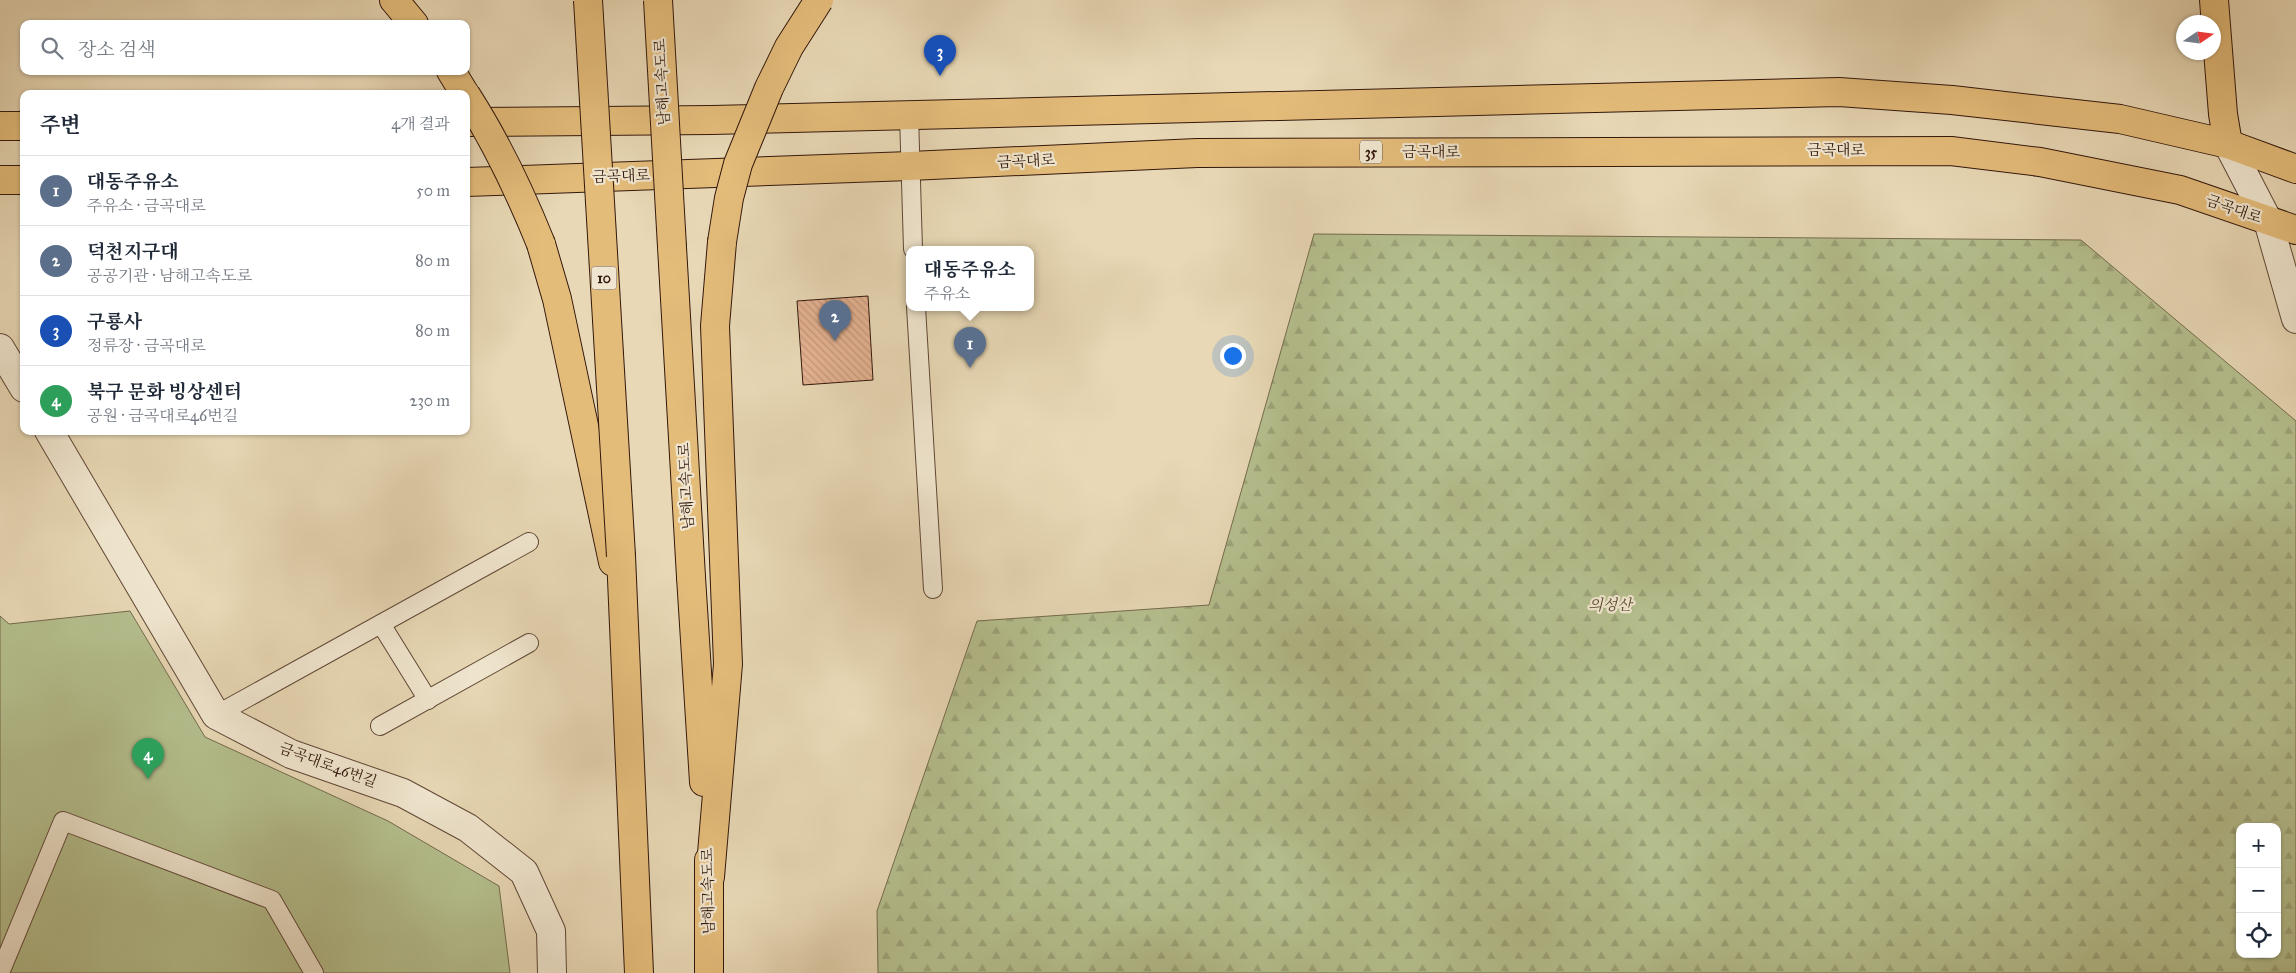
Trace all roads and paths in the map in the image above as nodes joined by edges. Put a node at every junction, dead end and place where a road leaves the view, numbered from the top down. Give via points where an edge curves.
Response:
1 (394, 0) edge
2 (588, 0) edge
3 (658, 0) edge
4 (819, 0) edge
5 (2214, 0) edge
6 (411, 20) edge
7 (454, 75) edge
8 (463, 90) edge
9 (470, 100) edge
10 (909, 115) junction
11 (470, 122) edge
12 (0, 126) edge
13 (20, 126) edge
14 (2228, 144) junction
15 (910, 166) junction
16 (2296, 169) edge
17 (0, 180) edge
18 (20, 180) edge
19 (470, 182) edge
20 (2268, 221) junction
21 (2296, 230) edge
22 (913, 246) edge
23 (916, 311) edge
24 (2296, 319) edge
25 (0, 348) edge
26 (20, 381) edge
27 (51, 435) edge
28 (529, 542) dead end
29 (616, 555) junction
30 (933, 588) dead end
31 (381, 624) junction
32 (529, 643) dead end
33 (428, 700) junction
34 (216, 715) junction
35 (380, 726) dead end
36 (710, 877) junction
37 (0, 973) edge
38 (314, 973) edge
39 (552, 973) edge
40 (639, 973) edge
41 (708, 973) edge

1 - 6 main road
2 - 29 main road, 10, bridge
3 - 36 main road, 남해고속도로, bridge
4 - 36 main road, bridge via 789,47 738,164 728,198 722,242 715,326 728,664
5 - 14 main road
7 - 8 main road
9 - 29 main road, bridge via 517,184 541,244 557,299
10 - 11 main road
10 - 14 main road via 1839,92 1952,100 2120,119
10 - 15 lane
12 - 13 main road
14 - 16 main road
14 - 20 street
15 - 19 main road, 금곡대로 / 35
15 - 20 main road, 금곡대로 / 35 via 1197,153 1951,151 2040,162 2180,190
15 - 22 lane
17 - 18 main road
20 - 21 main road, 금곡대로 / 35
20 - 24 street
23 - 30 lane
25 - 26 street
27 - 34 street
28 - 31 lane
29 - 40 main road via 622,604
31 - 33 lane
31 - 34 lane
32 - 33 lane
33 - 35 lane
34 - 39 street, 금곡대로46번길 via 291,754 404,792 468,828 524,872 551,931
36 - 41 main road, 남해고속도로
37 - 38 lane via 63,821 272,900

